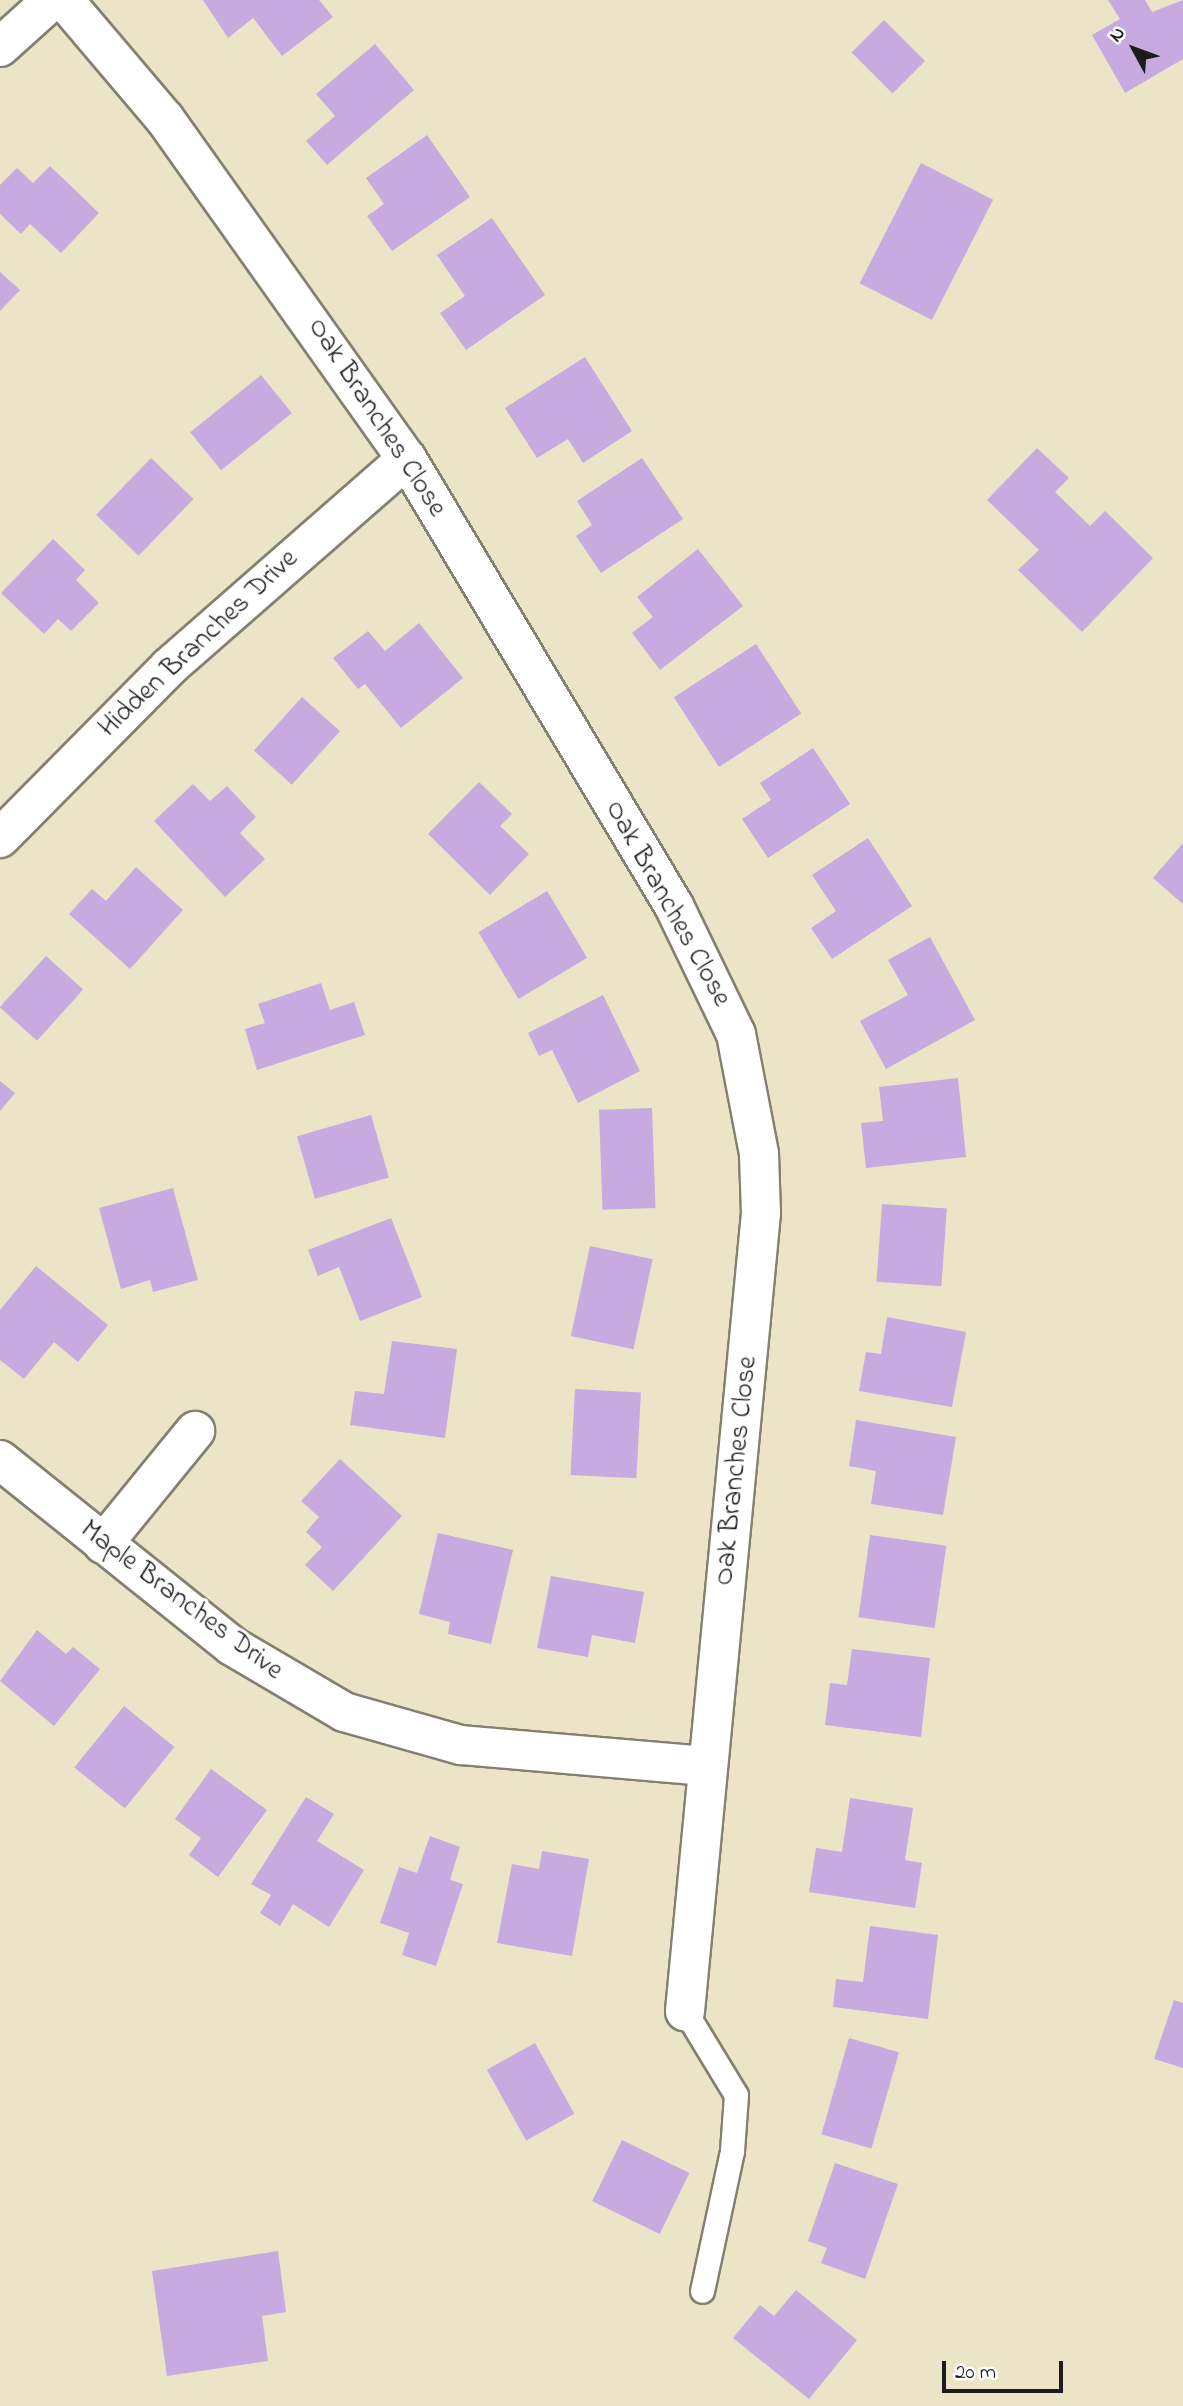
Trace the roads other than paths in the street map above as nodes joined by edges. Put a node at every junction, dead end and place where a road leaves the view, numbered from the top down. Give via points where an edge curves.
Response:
1 (52, 0) edge
2 (64, 0) edge
3 (0, 47) edge
4 (407, 459) junction
5 (0, 838) edge
6 (195, 1431) dead end
7 (0, 1460) edge
8 (103, 1544) junction
9 (707, 1766) junction
10 (684, 2011) joint
11 (702, 2291) dead end

1 - 3 street
2 - 4 street, Oak Branches Close via 165,119
4 - 5 street, Hidden Branches Drive via 169,667
4 - 9 street, Oak Branches Close via 674,906 715,981 744,1073 760,1154 761,1213
6 - 8 street
7 - 8 street, Maple Branches Drive
8 - 9 street, Maple Branches Drive via 232,1646 344,1712 461,1745
9 - 10 street, Oak Branches Close
10 - 11 lane via 736,2095 732,2151

